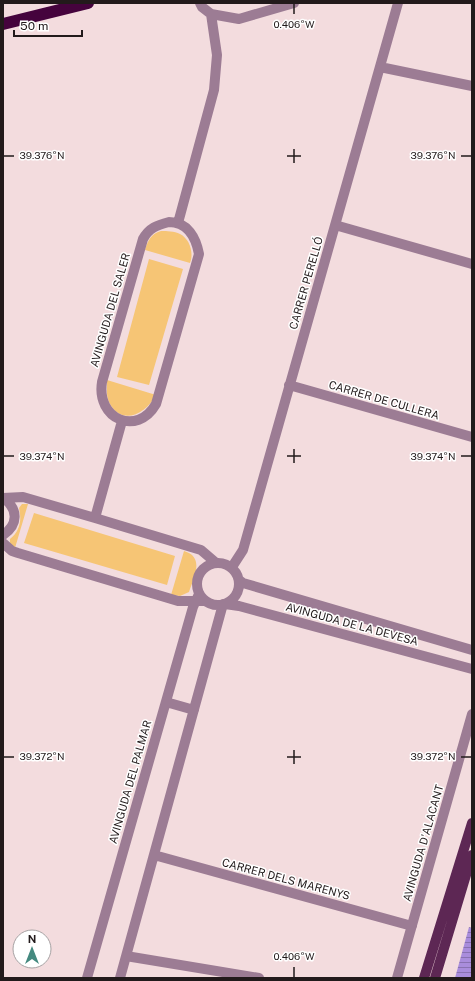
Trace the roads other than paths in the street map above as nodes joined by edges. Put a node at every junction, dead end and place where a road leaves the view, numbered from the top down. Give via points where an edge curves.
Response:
1 (88, 3) edge
2 (200, 3) edge
3 (294, 3) edge
4 (398, 3) edge
5 (211, 14) junction
6 (3, 24) edge
7 (380, 67) junction
8 (472, 86) edge
9 (178, 223) junction
10 (335, 225) junction
11 (472, 264) edge
12 (289, 386) junction
13 (122, 421) junction
14 (472, 438) edge
15 (3, 498) edge
16 (95, 518) junction
17 (3, 535) edge
18 (3, 543) edge
19 (216, 562) junction
20 (232, 567) junction
21 (239, 580) junction
22 (200, 598) junction
23 (224, 604) junction
24 (472, 650) edge
25 (472, 669) edge
26 (166, 702) junction
27 (194, 710) junction
28 (472, 714) edge
29 (472, 823) edge
30 (154, 855) junction
31 (472, 855) edge
32 (412, 926) junction
33 (126, 956) junction
34 (87, 978) edge
35 (120, 978) edge
36 (259, 978) edge
37 (397, 978) edge
38 (424, 978) edge
39 (435, 978) edge

1 - 6 highway
2 - 5 street via 202,8
3 - 5 street via 239,19
4 - 7 street, CARRER PERELLÓ
5 - 9 street via 217,55 214,90
7 - 8 street
7 - 10 street, CARRER PERELLÓ
9 - 13 street via 191,232 199,254 160,393 153,410 144,418
9 - 13 street, AVINGUDA DEL SALER via 157,225 147,232 143,239 103,377 100,391 102,400 115,418
10 - 11 street
10 - 12 street, CARRER PERELLÓ
12 - 14 street, CARRER DE CULLERA
12 - 20 street, CARRER PERELLÓ via 243,550
13 - 16 street
15 - 16 street via 23,497
15 - 17 street via 13,509 15,520 10,531
16 - 19 street via 201,550
18 - 22 street via 18,553 178,601
19 - 20 street
19 - 22 street via 208,564 198,576 196,585
20 - 21 street
21 - 23 street via 236,596
21 - 24 street, AVINGUDA DE LA DEVESA
22 - 23 street via 210,604
22 - 26 street, AVINGUDA DEL PALMAR
23 - 25 street, AVINGUDA DE LA DEVESA
23 - 27 street
26 - 27 street
26 - 34 street, AVINGUDA DEL PALMAR
27 - 30 street
28 - 32 street, AVINGUDA D'ALACANT
29 - 38 main road
30 - 32 street, CARRER DELS MARENYS
30 - 33 street
31 - 39 main road
32 - 37 street, AVINGUDA D'ALACANT
33 - 35 street
33 - 36 street

